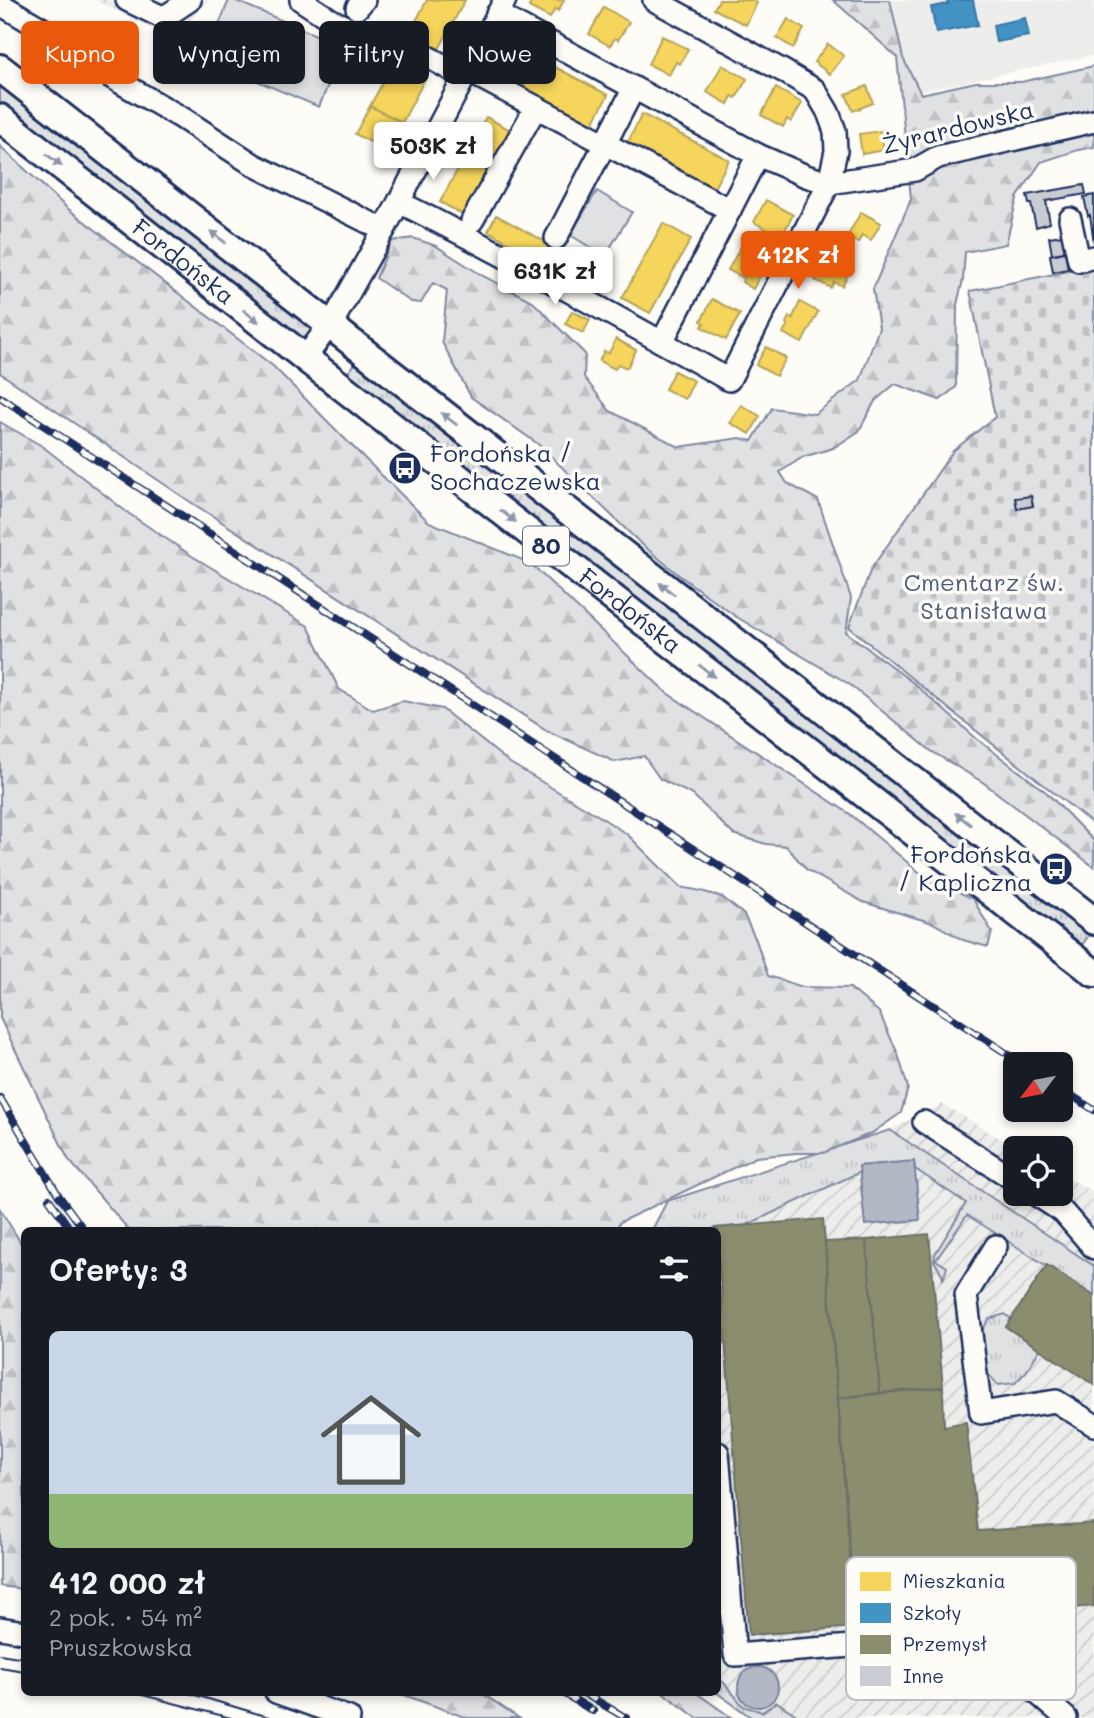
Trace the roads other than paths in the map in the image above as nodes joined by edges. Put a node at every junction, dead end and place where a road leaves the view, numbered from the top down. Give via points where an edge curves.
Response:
1 (23, 0) edge
2 (127, 0) edge
3 (190, 0) edge
4 (301, 0) edge
5 (654, 0) edge
6 (0, 4) edge
7 (501, 7) edge
8 (29, 21) edge
9 (35, 21) edge
10 (443, 63) edge
11 (0, 68) edge
12 (123, 84) edge
13 (462, 84) edge
14 (488, 84) edge
15 (634, 88) junction
16 (536, 107) junction
17 (0, 118) edge
18 (1094, 121) edge
19 (605, 144) junction
20 (758, 155) junction
21 (829, 183) junction
22 (398, 202) junction
23 (730, 210) junction
24 (1070, 219) dead end
25 (472, 221) dead end
26 (384, 230) junction
27 (556, 238) dead end
28 (1094, 257) edge
29 (329, 325) junction
30 (662, 342) junction
31 (305, 358) junction
32 (1094, 921) edge
33 (1094, 973) edge
34 (924, 1122) dead end
35 (1003, 1172) edge
36 (1054, 1206) edge
37 (996, 1246) dead end
38 (1094, 1248) edge
39 (1094, 1425) edge
40 (721, 1489) edge
41 (0, 1628) edge
42 (21, 1632) edge
43 (846, 1646) edge
44 (287, 1696) edge
45 (1045, 1700) edge
46 (349, 1718) edge
47 (1066, 1718) edge

1 - 9 street
2 - 3 street via 162,17
4 - 10 street via 333,22 388,47 408,48
5 - 21 street via 815,90 835,131
6 - 8 street
7 - 15 street, Żyrardowska
29 -> 11 main road, Fordońska / 80
12 - 26 street via 254,165
13 - 22 street
14 - 16 street
15 - 19 street
15 - 20 street, Żyrardowska
16 - 19 street
16 - 25 street
17 -> 31 main road, Fordońska / 80
18 - 21 street, Żyrardowska via 938,157 915,170
19 - 23 street
19 - 27 street
20 - 21 street, Żyrardowska
20 - 23 street
21 - 30 street via 729,380
22 - 26 street
22 - 30 street
23 - 30 street
24 - 28 street via 1079,261
26 - 29 street
29 - 31 street
32 -> 29 main road, Fordońska / 80
31 -> 33 main road, Fordońska / 80
34 - 35 street
36 - 38 street
37 - 39 street via 966,1295 981,1413 1056,1401
40 - 43 street via 735,1655
41 - 42 street
44 - 46 street
45 - 47 street

